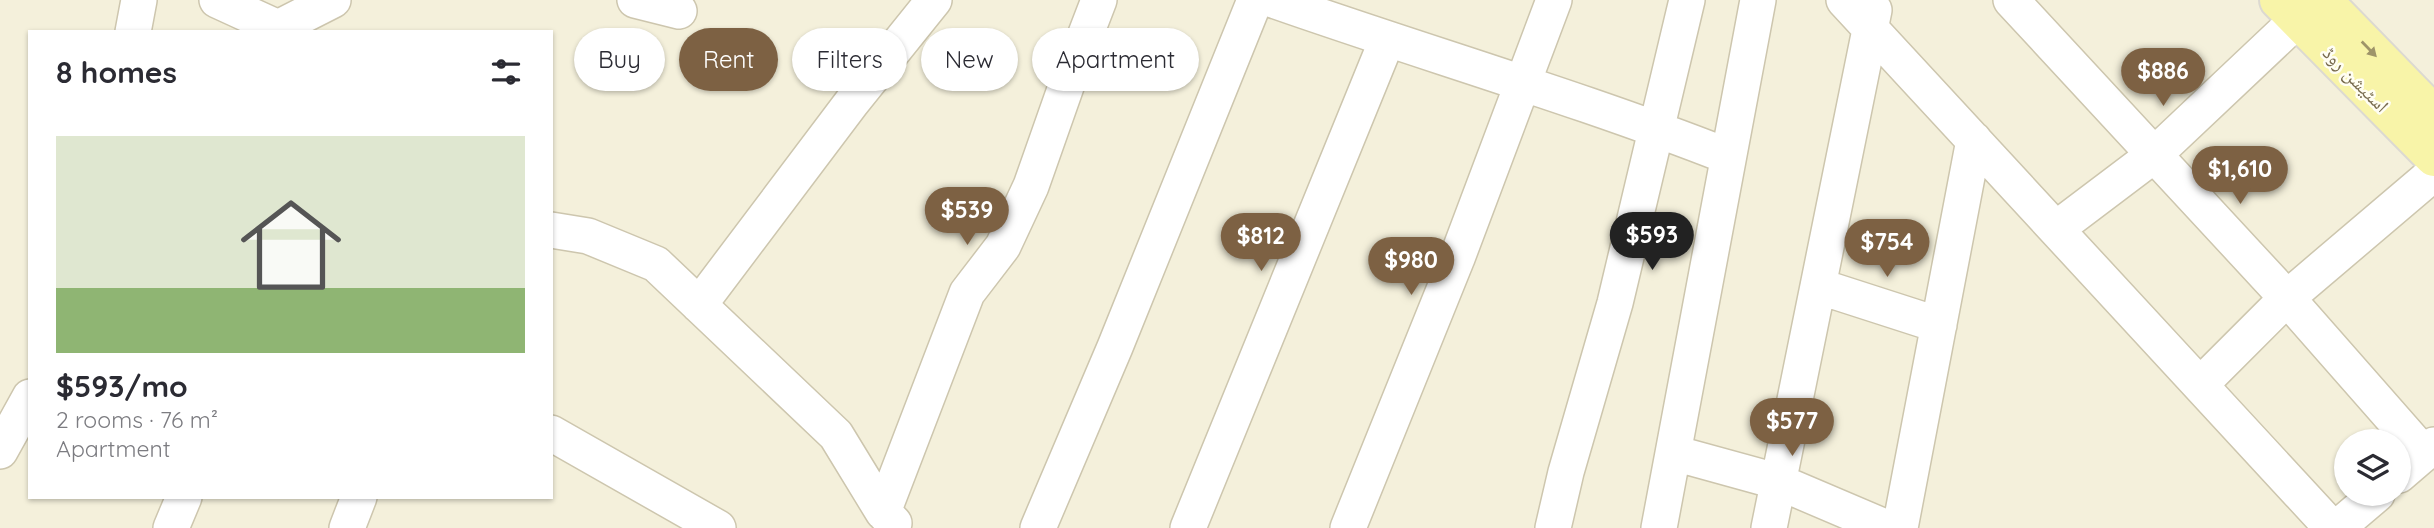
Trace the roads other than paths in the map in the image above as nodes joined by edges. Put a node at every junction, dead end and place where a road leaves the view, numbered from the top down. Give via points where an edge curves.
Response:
1 (139, 0) edge
2 (217, 0) edge
3 (333, 0) edge
4 (635, 0) edge
5 (934, 0) edge
6 (1099, 0) edge
7 (1255, 0) edge
8 (1273, 0) edge
9 (1554, 0) edge
10 (1687, 0) edge
11 (1758, 0) edge
12 (1844, 0) edge
13 (2011, 0) edge
14 (2299, 7) edge
15 (679, 11) dead end
16 (1873, 14) edge
17 (133, 30) edge
18 (278, 30) edge
19 (1387, 40) junction
20 (1522, 85) junction
21 (2434, 115) edge
22 (1657, 129) junction
23 (1974, 140) junction
24 (2154, 155) junction
25 (1727, 156) junction
26 (2434, 157) edge
27 (2434, 173) edge
28 (2056, 229) junction
29 (553, 230) edge
30 (1818, 286) junction
31 (2287, 298) junction
32 (699, 305) junction
33 (1939, 325) junction
34 (2200, 385) junction
35 (28, 401) edge
36 (553, 434) edge
37 (0, 451) edge
38 (1675, 453) junction
39 (2419, 458) edge
40 (1779, 482) junction
41 (183, 499) edge
42 (358, 499) edge
43 (2356, 506) edge
44 (891, 520) edge
45 (2324, 524) edge
46 (709, 525) edge
47 (171, 528) edge
48 (347, 528) edge
49 (1038, 528) edge
50 (1188, 528) edge
51 (1348, 528) edge
52 (1553, 528) edge
53 (1659, 528) edge
54 (1769, 528) edge
55 (1887, 528) edge
56 (1900, 528) edge

1 - 17 street
2 - 18 street
3 - 18 street
4 - 15 street
5 - 32 street
6 - 44 street via 1031,186 1003,246 967,293
7 - 49 street
8 - 19 street
9 - 20 street
10 - 22 street
11 - 25 street
12 - 16 street
13 - 24 street
14 -> 21 main road, اسٹیشن روڈ
14 - 24 street
14 - 26 main road, اسٹیشن روڈ
16 - 23 street
16 - 30 street
19 - 20 street
19 - 50 street
20 - 22 street
20 - 51 street
22 - 25 street
22 - 52 street
23 - 28 street
23 - 33 street
24 - 28 street
24 - 31 street
25 - 38 street
27 - 31 street
28 - 34 street
29 - 32 street via 588,236 656,264
30 - 33 street
30 - 40 street
31 - 34 street
31 - 39 street
32 - 44 street via 836,435
33 - 56 street
34 - 45 street
35 - 37 street
36 - 46 street
38 - 40 street
38 - 53 street
40 - 54 street
40 - 55 street
41 - 47 street
42 - 48 street
43 - 45 street

